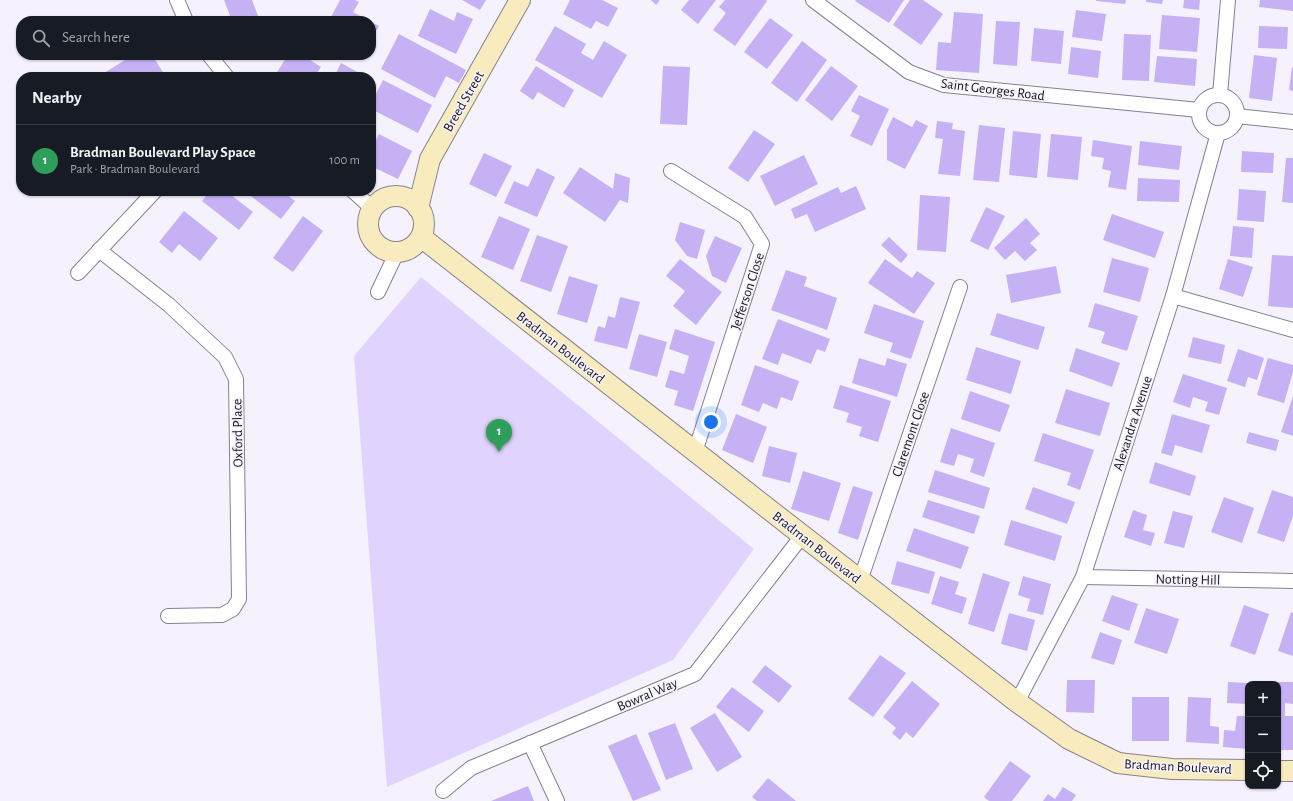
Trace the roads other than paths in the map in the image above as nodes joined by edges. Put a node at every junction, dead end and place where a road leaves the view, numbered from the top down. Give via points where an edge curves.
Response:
1 (177, 0) edge
2 (520, 0) edge
3 (813, 0) edge
4 (1228, 0) edge
5 (184, 16) edge
6 (213, 60) edge
7 (223, 72) edge
8 (1220, 95) junction
9 (1199, 110) junction
10 (1237, 116) junction
11 (1293, 122) edge
12 (1218, 133) junction
13 (430, 159) junction
14 (671, 171) dead end
15 (150, 196) edge
16 (358, 196) edge
17 (395, 197) junction
18 (418, 208) junction
19 (373, 209) junction
20 (421, 237) junction
21 (99, 250) junction
22 (397, 252) junction
23 (78, 273) dead end
24 (960, 287) dead end
25 (378, 292) dead end
26 (1174, 296) junction
27 (1293, 330) edge
28 (695, 452) junction
29 (802, 536) junction
30 (1083, 577) junction
31 (860, 581) junction
32 (1293, 581) edge
33 (168, 616) dead end
34 (1017, 702) junction
35 (530, 743) junction
36 (1245, 770) edge
37 (1281, 770) edge
38 (1293, 771) edge
39 (443, 791) dead end
40 (557, 801) edge

1 - 5 street
2 - 13 street, Breed Street
3 - 9 street, Saint Georges Road via 909,72 944,85
4 - 8 street
6 - 7 street
8 - 9 street via 1206,99
8 - 10 street via 1234,105
9 - 12 street via 1201,124 1205,129
10 - 11 street
10 - 12 street via 1231,128
12 - 26 street, Alexandra Avenue
13 - 17 street
13 - 18 street, Breed Street
14 - 28 street, Jefferson Close via 745,217 762,244
15 - 21 street
16 - 19 street
17 - 18 street via 404,198
17 - 19 street via 383,200
18 - 20 street via 424,222
19 - 22 street via 369,220 371,236 381,248
20 - 22 street via 412,248
20 - 28 street, Bradman Boulevard
21 - 23 street
21 - 33 street, Oxford Place via 169,306 225,357 236,379 239,599 233,609 222,615
22 - 25 street
24 - 31 street, Claremont Close
26 - 27 street
26 - 30 street, Alexandra Avenue
28 - 29 street, Bradman Boulevard
29 - 31 street, Bradman Boulevard
29 - 35 street, Bowral Way via 695,674
30 - 32 street, Notting Hill
30 - 34 street, Alexandra Avenue
31 - 34 street, Bradman Boulevard
34 - 36 street, Bradman Boulevard via 1069,739 1118,763 1172,769
35 - 39 street, Bowral Way via 471,768
35 - 40 street
37 - 38 street

